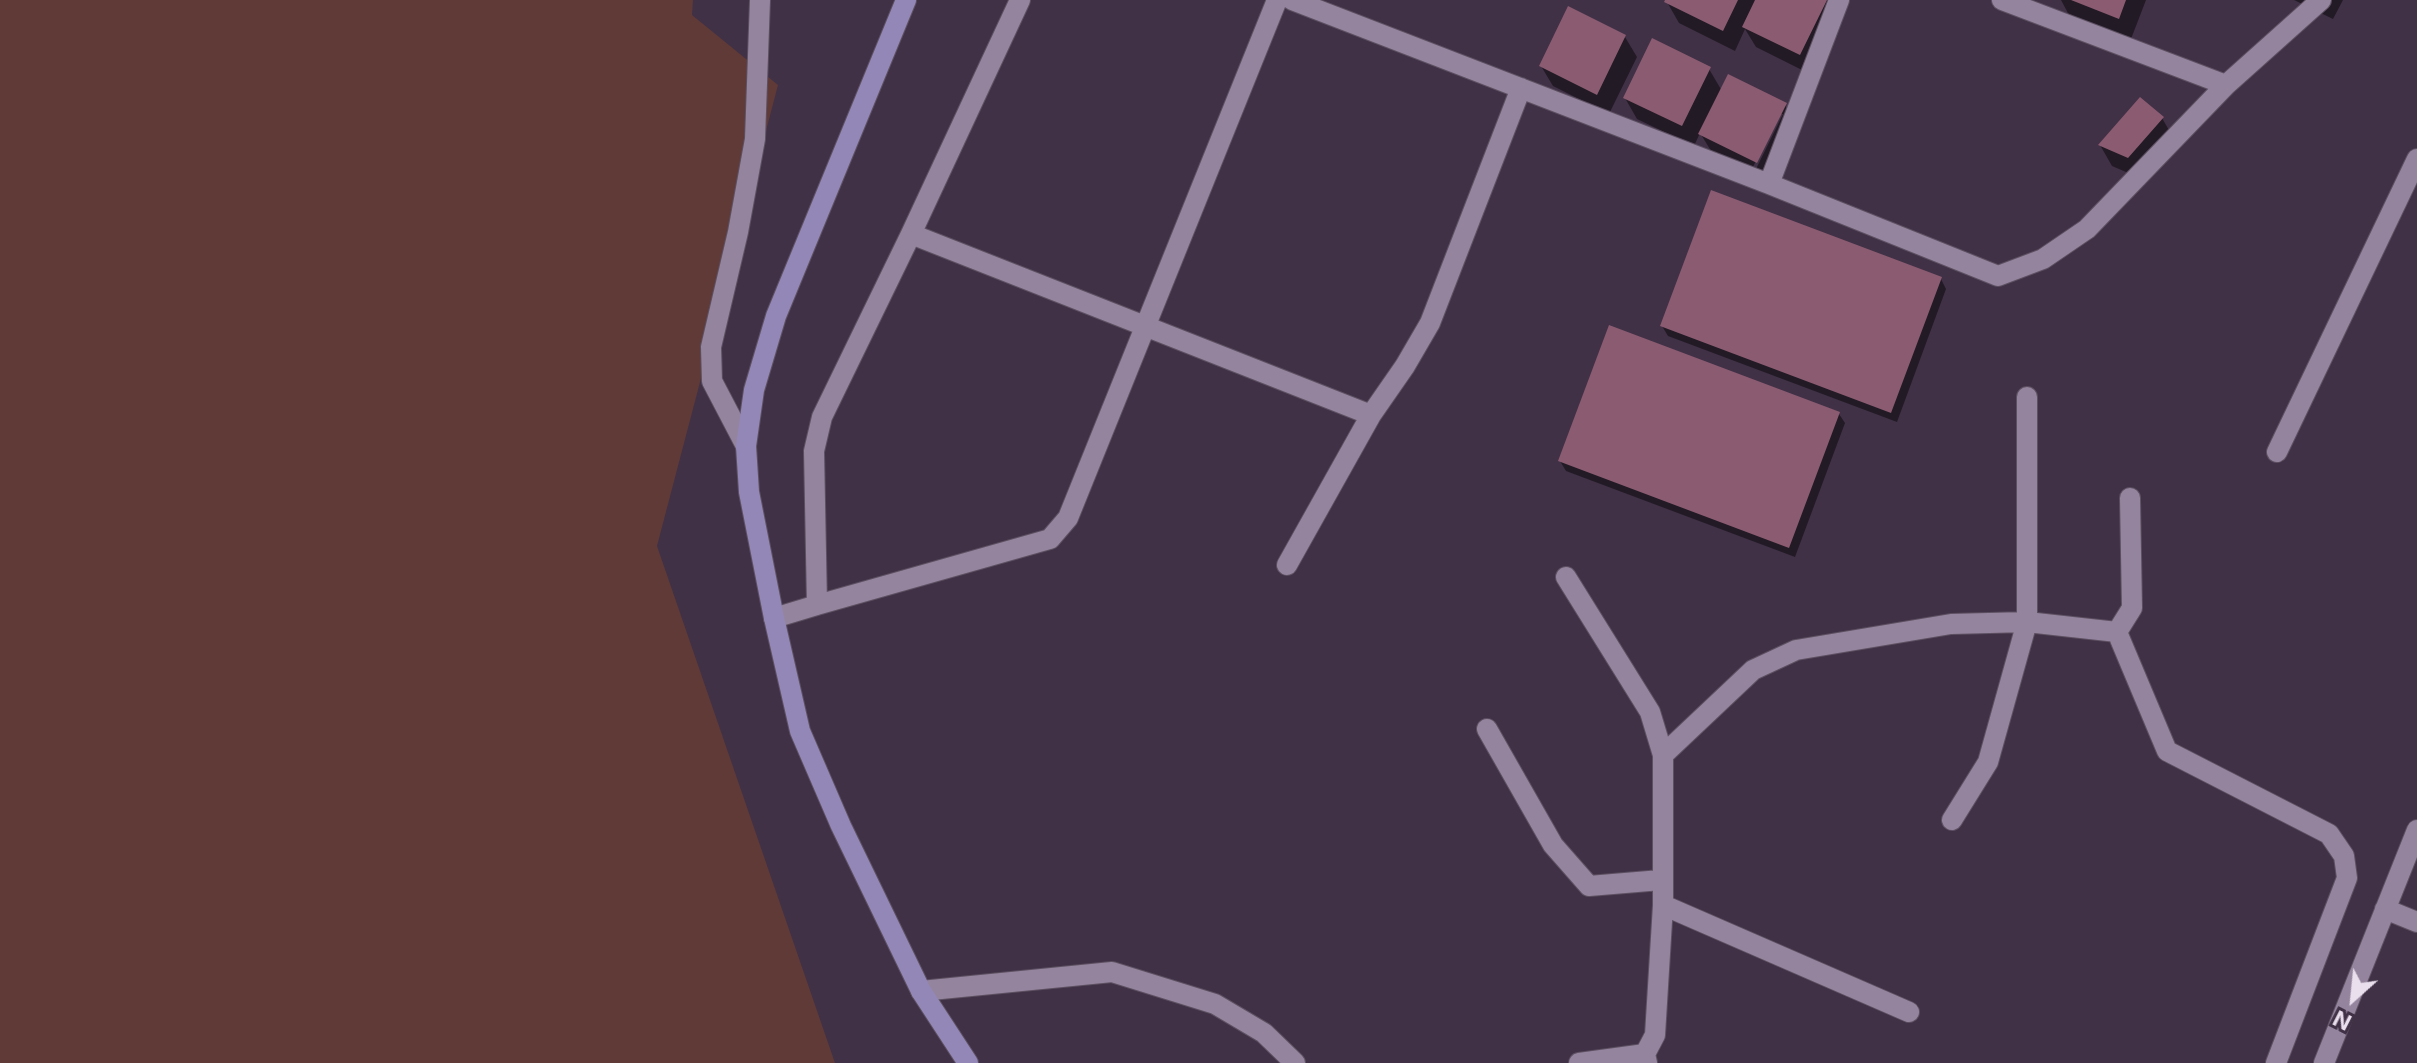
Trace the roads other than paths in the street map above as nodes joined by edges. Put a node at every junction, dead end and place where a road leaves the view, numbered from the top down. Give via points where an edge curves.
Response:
1 (760, 0) edge
2 (906, 0) edge
3 (1020, 0) edge
4 (1277, 0) edge
5 (1292, 0) edge
6 (1839, 0) edge
7 (2002, 0) edge
8 (2321, 0) edge
9 (2226, 85) junction
10 (1521, 88) junction
11 (2417, 159) edge
12 (1769, 184) junction
13 (911, 234) junction
14 (1147, 326) junction
15 (2027, 397) dead end
16 (1371, 415) junction
17 (746, 446) junction
18 (2277, 452) dead end
19 (2130, 498) dead end
20 (1287, 565) dead end
21 (1566, 577) dead end
22 (817, 605) junction
23 (774, 618) junction
24 (2027, 622) junction
25 (2117, 632) junction
26 (1487, 729) dead end
27 (1663, 755) junction
28 (1952, 820) dead end
29 (2417, 830) edge
30 (1661, 880) junction
31 (1663, 905) junction
32 (2385, 909) junction
33 (2417, 922) edge
34 (921, 991) junction
35 (1909, 1012) dead end
36 (1646, 1058) edge
37 (968, 1063) edge
38 (1295, 1063) edge
39 (1579, 1063) edge
40 (2276, 1063) edge
41 (2324, 1063) edge

1 - 17 street via 755,139 711,347 712,381
2 - 17 street via 776,316 754,390
3 - 13 street
4 - 14 street
5 - 10 street
6 - 12 street
7 - 9 street
8 - 9 street
9 - 12 street via 2087,229 2043,259 1998,276
10 - 12 street
10 - 16 street via 1430,323
11 - 18 street
13 - 14 street
13 - 22 street via 822,417 814,451
14 - 16 street
14 - 22 street via 1068,518 1050,539
15 - 24 street
16 - 20 street
17 - 23 street via 749,492
19 - 25 street via 2132,608
21 - 27 street via 1650,712
22 - 23 street
23 - 34 street via 800,731
24 - 25 street
24 - 27 street via 1951,624 1796,650 1753,670
24 - 28 street via 1988,762
25 - 40 street via 2167,751 2329,834 2344,856 2347,878
26 - 30 street via 1553,845 1589,886
27 - 30 street
29 - 32 street
30 - 31 street
31 - 35 street
31 - 36 street via 1655,1035
32 - 33 street
32 - 41 street
34 - 37 street
34 - 38 street via 1112,972 1215,1004 1264,1033
36 - 39 street

